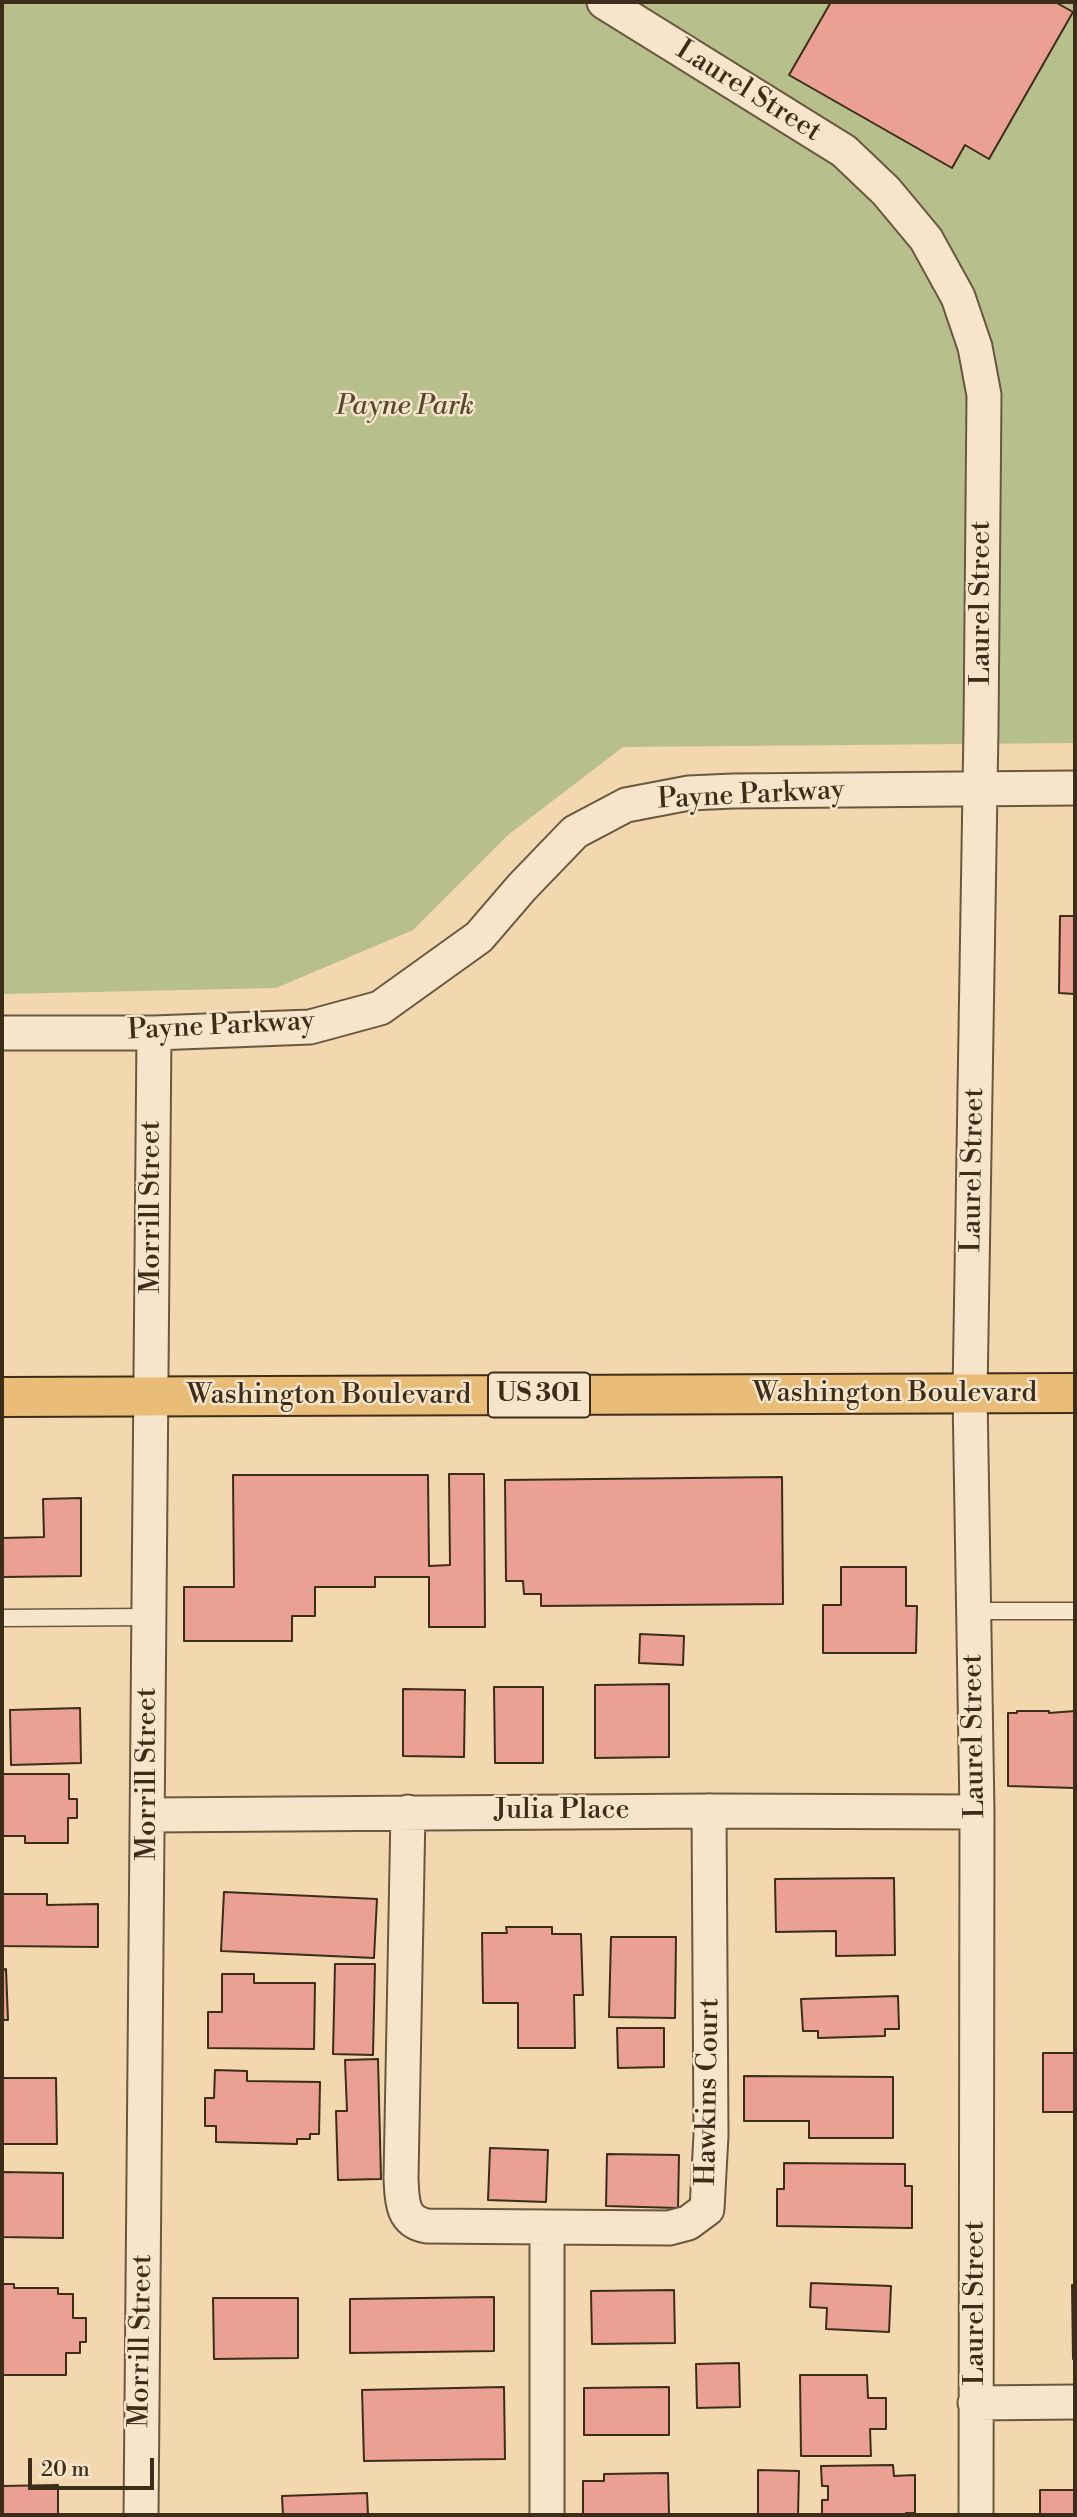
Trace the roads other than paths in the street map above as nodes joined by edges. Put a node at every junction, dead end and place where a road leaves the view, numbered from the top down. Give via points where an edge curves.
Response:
1 (604, 2) edge
2 (980, 788) junction
3 (1075, 788) edge
4 (2, 1033) edge
5 (154, 1033) junction
6 (1075, 1393) edge
7 (970, 1394) junction
8 (2, 1397) edge
9 (151, 1397) junction
10 (973, 1611) junction
11 (1075, 1611) edge
12 (149, 1617) junction
13 (2, 1618) edge
14 (709, 1811) junction
15 (408, 1812) junction
16 (977, 1812) junction
17 (148, 1815) junction
18 (547, 2228) junction
19 (1075, 2402) edge
20 (975, 2403) junction
21 (141, 2515) edge
22 (547, 2515) edge
23 (976, 2515) edge

1 - 2 street, Laurel Street via 844,151 886,191 926,240 958,297 975,347 984,395
2 - 3 street, Payne Parkway
2 - 5 street, Payne Parkway via 689,793 626,805 575,832 479,937 380,1008 310,1027
2 - 7 street, Laurel Street
4 - 5 street, Payne Parkway
5 - 9 street, Morrill Street
6 - 7 main road, Washington Boulevard / US 301
7 - 9 main road, Washington Boulevard / US 301
7 - 10 street, Laurel Street
8 - 9 main road, Washington Boulevard / US 301
9 - 12 street, Morrill Street
10 - 11 lane
10 - 16 street, Laurel Street
12 - 13 lane
12 - 17 street, Morrill Street
14 - 15 street, Julia Place
14 - 16 street, Julia Place
14 - 18 street, Hawkins Court via 711,2135 707,2209 670,2228
15 - 17 street, Julia Place
15 - 18 street, Hawkins Court via 404,2210 417,2224 427,2226
16 - 20 street, Laurel Street
17 - 21 street, Morrill Street
18 - 22 street
19 - 20 street
20 - 23 street, Laurel Street

